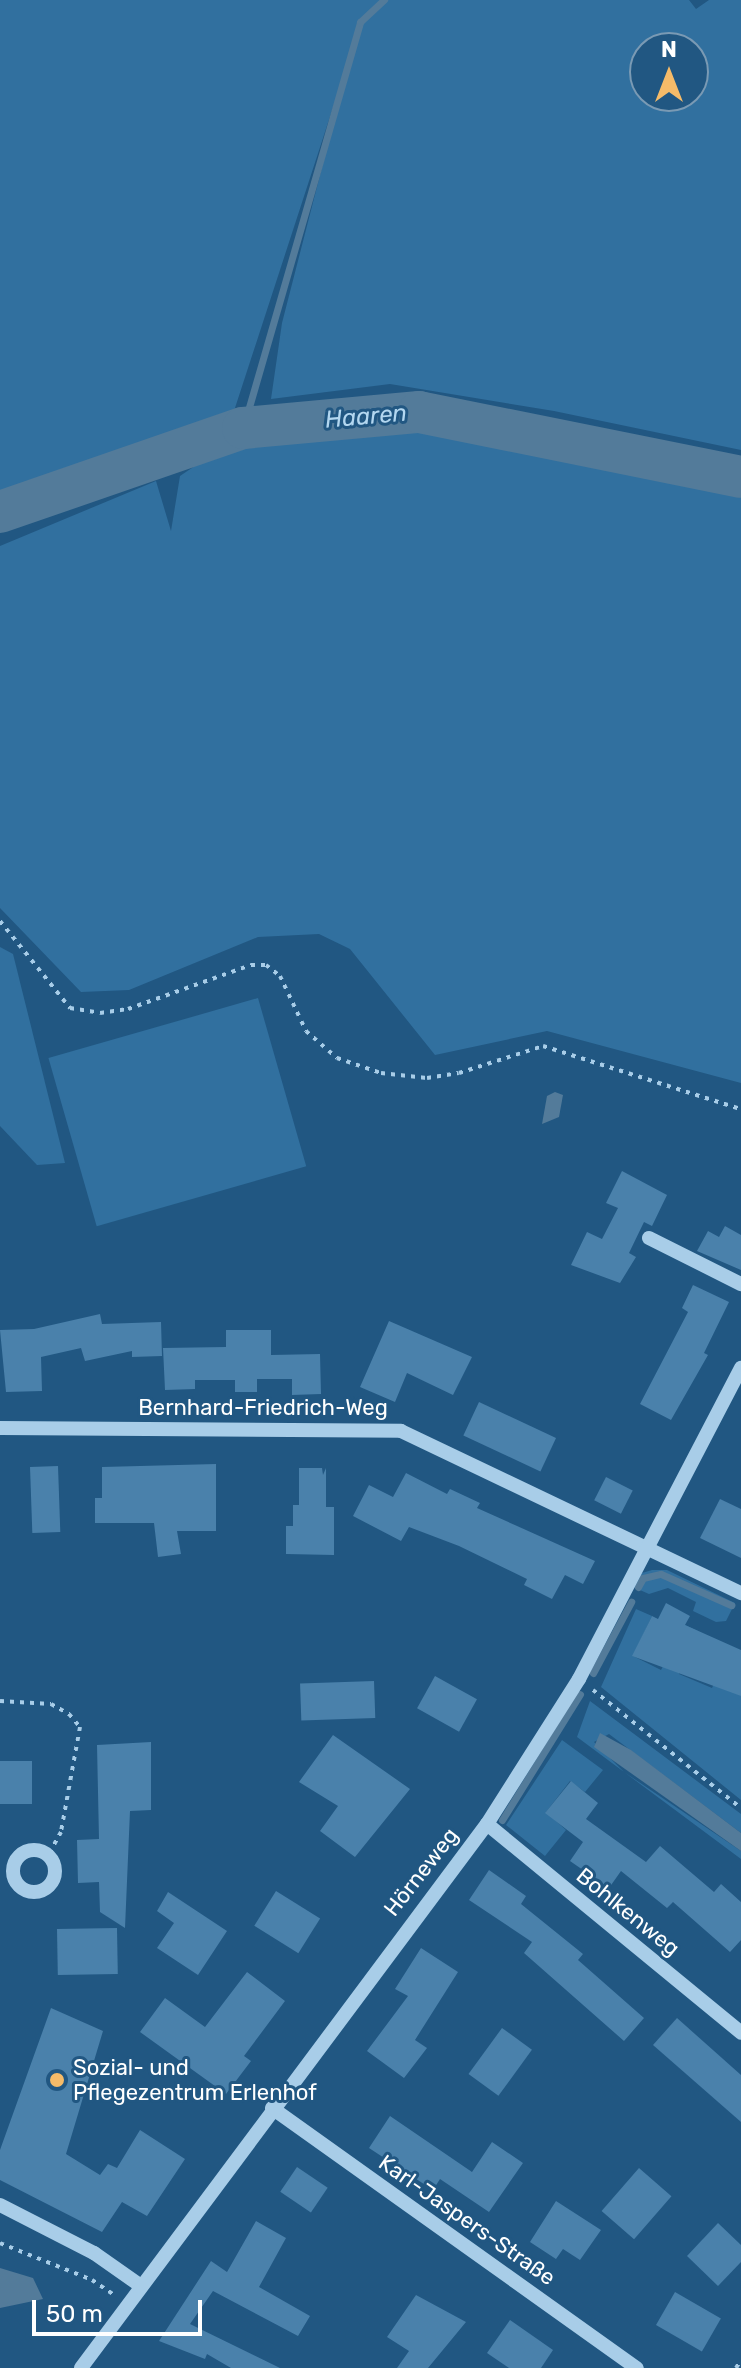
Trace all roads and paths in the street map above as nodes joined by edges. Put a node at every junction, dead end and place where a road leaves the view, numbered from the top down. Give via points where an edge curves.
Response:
1 (0, 921) edge
2 (741, 1109) edge
3 (649, 1238) dead end
4 (741, 1284) edge
5 (741, 1368) edge
6 (0, 1428) edge
7 (643, 1548) junction
8 (741, 1593) edge
9 (579, 1679) junction
10 (0, 1701) edge
11 (741, 1808) edge
12 (487, 1824) junction
13 (48, 1855) junction
14 (7, 1879) edge
15 (741, 2033) edge
16 (272, 2108) junction
17 (0, 2205) edge
18 (0, 2243) edge
19 (141, 2286) junction
20 (127, 2305) junction
21 (741, 2360) edge
22 (81, 2368) edge
23 (637, 2368) edge
24 (736, 2368) edge

1 - 2 path via 70,1008 100,1013 128,1009 251,965 266,965 280,976 306,1031 337,1058 381,1073 427,1078 459,1073 543,1046
3 - 4 street
5 - 7 street, Hörneweg
6 - 7 street, Bernhard-Friedrich-Weg via 401,1431
7 - 8 street, Bernhard-Friedrich-Weg
7 - 9 street, Hörneweg
9 - 11 path
9 - 12 street, Hörneweg
10 - 13 path via 51,1704 64,1709 80,1727 61,1832
12 - 15 street, Bohlkenweg
12 - 16 street, Hörneweg
13 - 14 street via 34,1850 22,1854
13 - 14 street via 55,1875 48,1888 27,1891
16 - 19 street, Hörneweg
16 - 23 street, Karl-Jaspers-Straße
17 - 19 street via 94,2253
18 - 20 path via 92,2280
19 - 20 street, Hörneweg
20 - 22 street, Hörneweg
21 - 24 path

